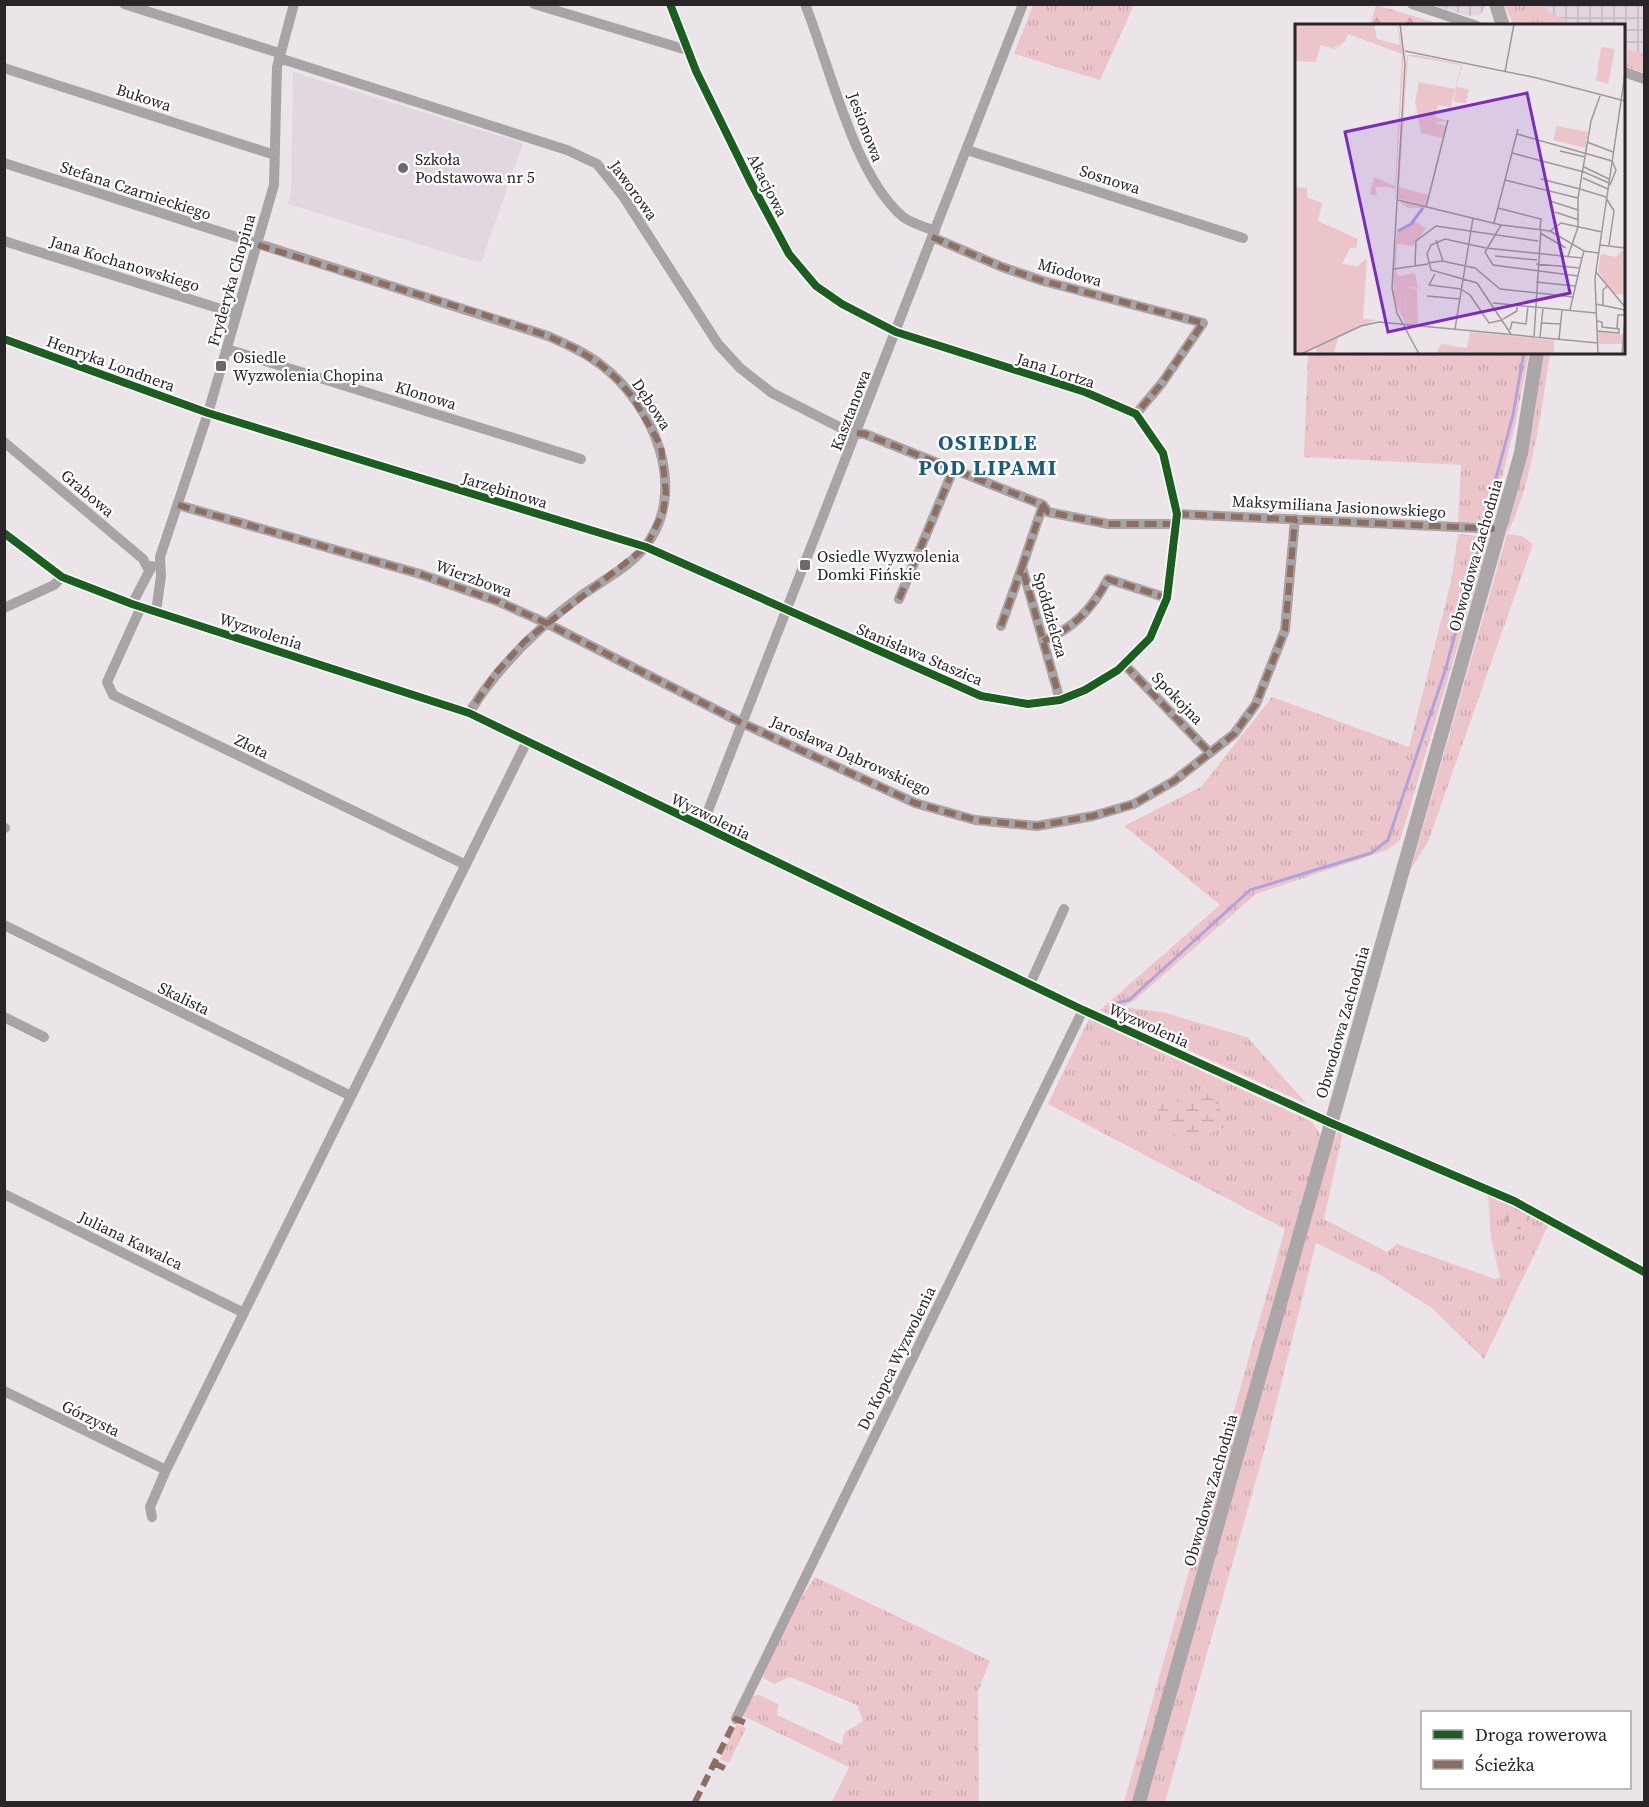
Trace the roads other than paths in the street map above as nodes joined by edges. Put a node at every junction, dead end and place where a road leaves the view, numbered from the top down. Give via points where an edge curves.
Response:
1 (124, 4) edge
2 (294, 4) edge
3 (534, 4) edge
4 (670, 4) edge
5 (805, 4) edge
6 (1023, 4) edge
7 (1412, 4) edge
8 (1496, 4) edge
9 (1471, 24) edge
10 (1502, 24) edge
11 (687, 50) junction
12 (279, 56) junction
13 (4, 68) edge
14 (1625, 73) edge
15 (1644, 79) edge
16 (967, 150) junction
17 (275, 155) junction
18 (4, 163) edge
19 (934, 234) junction
20 (1243, 238) dead end
21 (4, 241) edge
22 (258, 245) junction
23 (237, 314) junction
24 (896, 332) junction
25 (4, 339) edge
26 (226, 349) junction
27 (1537, 354) edge
28 (208, 412) junction
29 (1136, 414) junction
30 (857, 433) junction
31 (4, 442) edge
32 (581, 459) dead end
33 (954, 468) junction
34 (178, 505) junction
35 (1043, 505) junction
36 (1176, 519) junction
37 (1295, 519) junction
38 (1499, 529) junction
39 (4, 533) edge
40 (646, 547) junction
41 (160, 557) junction
42 (1022, 567) junction
43 (149, 570) junction
44 (62, 577) junction
45 (1167, 598) junction
46 (899, 599) dead end
47 (137, 606) junction
48 (4, 608) edge
49 (787, 610) junction
50 (156, 612) junction
51 (546, 623) junction
52 (1001, 626) dead end
53 (1043, 641) junction
54 (1124, 664) junction
55 (1060, 700) junction
56 (469, 713) junction
57 (742, 723) junction
58 (527, 741) junction
59 (1210, 753) junction
60 (702, 826) junction
61 (466, 865) junction
62 (1064, 909) dead end
63 (4, 925) edge
64 (1029, 984) junction
65 (1083, 1010) junction
66 (4, 1017) edge
67 (44, 1037) dead end
68 (351, 1096) junction
69 (1330, 1123) junction
70 (4, 1194) edge
71 (243, 1313) junction
72 (4, 1391) edge
73 (166, 1470) junction
74 (152, 1517) dead end
75 (736, 1719) dead end
76 (1139, 1803) edge

1 - 12 street, Jaworowa
2 - 12 street, Fryderyka Chopina
3 - 11 street
4 - 11 street, Akacjowa
5 - 19 street, Jesionowa via 864,168 883,197 904,218
6 - 16 street, Kasztanowa
7 - 9 street
8 - 10 main road
11 - 24 street, Akacjowa via 789,254 816,286
12 - 17 street, Fryderyka Chopina
12 - 30 street, Jaworowa via 567,150 597,164 623,196 718,344 740,368 772,393
13 - 17 street, Bukowa
14 - 15 street
16 - 19 street, Kasztanowa
16 - 20 street, Sosnowa
17 - 22 street, Fryderyka Chopina via 274,185
18 - 22 street, Stefana Czarnieckiego
19 - 24 street, Kasztanowa
19 - 29 street, Miodowa via 1002,267 1043,281 1203,323
21 - 23 street, Jana Kochanowskiego
22 - 23 street, Fryderyka Chopina
22 - 40 street, Dębowa via 548,336 600,364 632,396 661,446 666,493 663,512
23 - 26 street, Fryderyka Chopina
24 - 29 street, Jana Lortza via 1085,392
24 - 30 street, Kasztanowa
25 - 28 street, Henryka Londnera
26 - 28 street, Fryderyka Chopina
26 - 32 street, Klonowa
27 - 38 main road, Obwodowa Zachodnia via 1521,453
28 - 34 street, Fryderyka Chopina
28 - 40 street, Jarzębinowa
29 - 36 street via 1163,453
30 - 33 street
30 - 49 street, Kasztanowa
31 - 43 street, Grabowa via 143,559
33 - 35 street
33 - 46 street
34 - 41 street, Fryderyka Chopina
34 - 51 street, Wierzbowa via 420,574
35 - 36 street via 1048,512 1108,524
35 - 42 street, Spółdzielcza
36 - 37 street, Maksymiliana Jasionowskiego
36 - 45 street, Stanisława Staszica
37 - 38 street, Maksymiliana Jasionowskiego
37 - 59 street, Jarosława Dąbrowskiego via 1286,630 1256,705 1234,734
38 - 69 main road, Obwodowa Zachodnia
39 - 44 street, Wyzwolenia
40 - 49 street, Jarzębinowa
40 - 51 street, Dębowa
41 - 43 street, Fryderyka Chopina
41 - 50 street, Fryderyka Chopina
42 - 52 street
42 - 53 street, Spółdzielcza
43 - 47 street, Fryderyka Chopina
44 - 47 street, Wyzwolenia
44 - 48 street via 54,585
45 - 53 street via 1108,579 1097,601 1081,617 1064,632
45 - 54 street, Stanisława Staszica via 1150,638
47 - 50 street, Wyzwolenia
47 - 61 street, Złota via 106,682 113,695
49 - 55 street, Stanisława Staszica via 981,696 1028,704
49 - 57 street, Kasztanowa
50 - 56 street, Wyzwolenia
51 - 56 street, Dębowa via 495,674
51 - 57 street, Wierzbowa
53 - 55 street, Spółdzielcza
54 - 55 street, Stanisława Staszica via 1085,690
54 - 59 street, Spokojna
56 - 58 street, Wyzwolenia
57 - 59 street, Jarosława Dąbrowskiego via 915,803 975,820 1037,826 1134,804 1174,781
57 - 60 street, Kasztanowa
58 - 60 street, Wyzwolenia
58 - 61 street
60 - 64 street, Wyzwolenia
61 - 68 street
62 - 64 street
63 - 68 street, Skalista
64 - 65 street, Wyzwolenia
65 - 69 street, Wyzwolenia
65 - 75 street, Do Kopca Wyzwolenia
66 - 67 street
68 - 71 street
69 - 76 main road, Obwodowa Zachodnia
70 - 71 street, Juliana Kawalca
71 - 73 street
72 - 73 street, Górzysta
73 - 74 street via 150,1508

